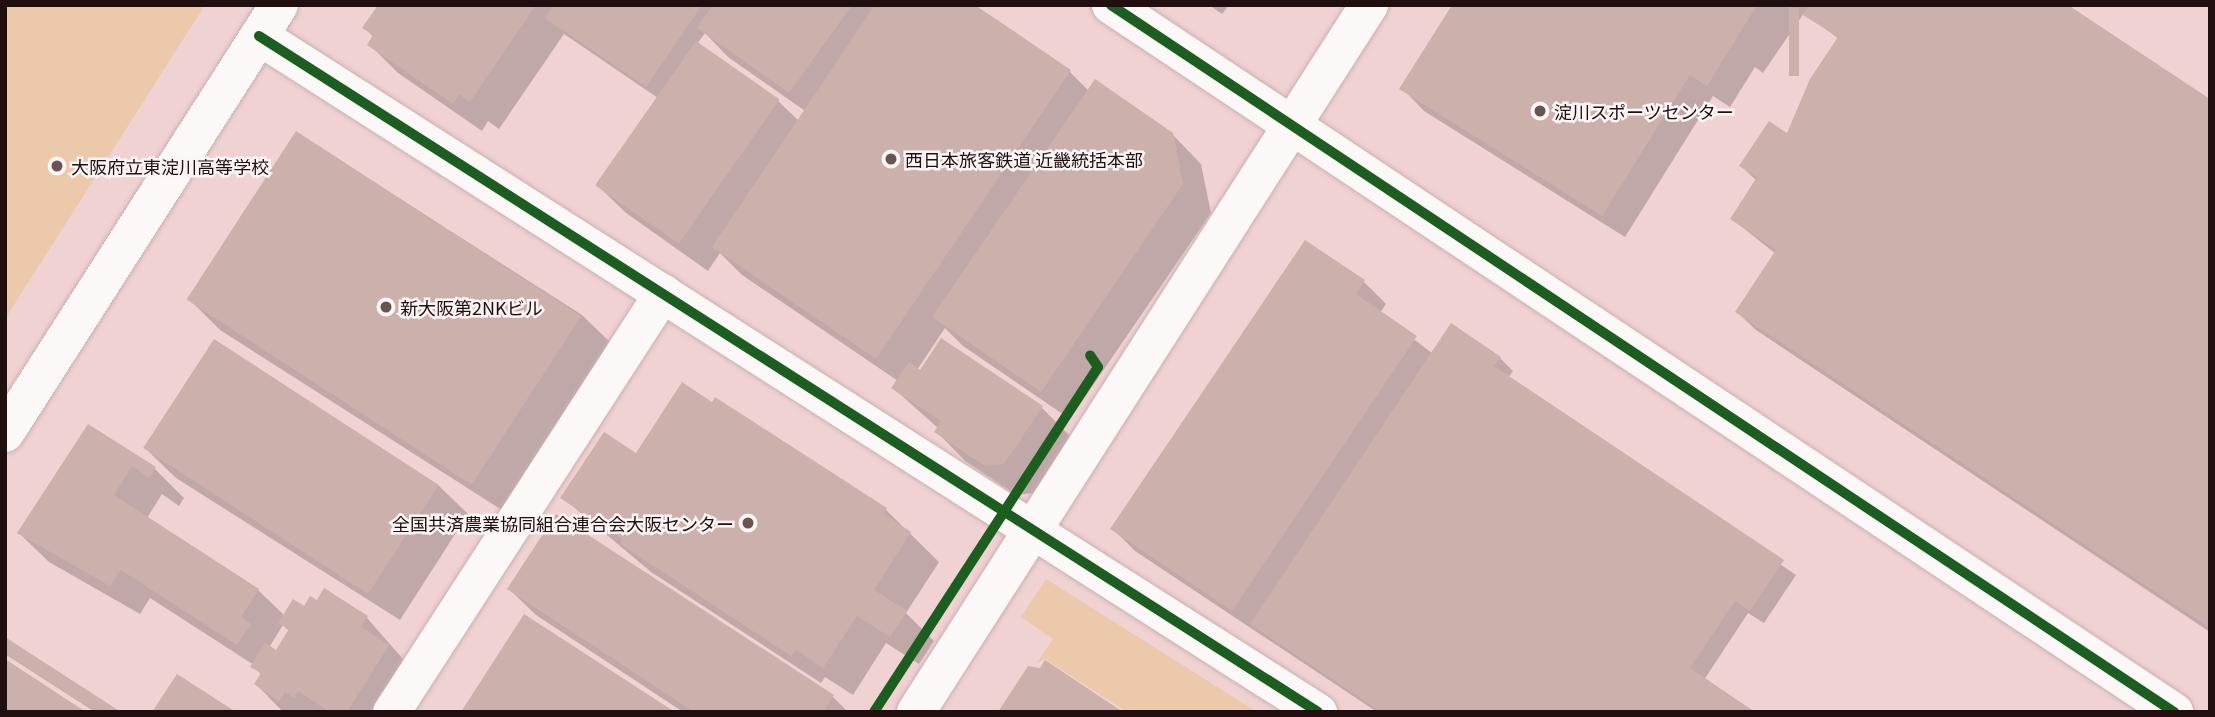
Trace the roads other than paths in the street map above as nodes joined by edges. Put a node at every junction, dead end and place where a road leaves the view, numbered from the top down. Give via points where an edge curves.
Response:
1 (1111, 5) edge
2 (1369, 5) edge
3 (269, 21) edge
4 (1290, 127) junction
5 (663, 292) junction
6 (5, 433) edge
7 (1034, 531) junction
8 (391, 712) edge
9 (916, 712) edge
10 (1318, 712) edge
11 (2174, 712) edge

1 - 4 street
2 - 4 street
3 - 5 street
3 - 6 street
4 - 7 street
4 - 11 street
5 - 7 street
5 - 8 street
7 - 9 street
7 - 10 street

